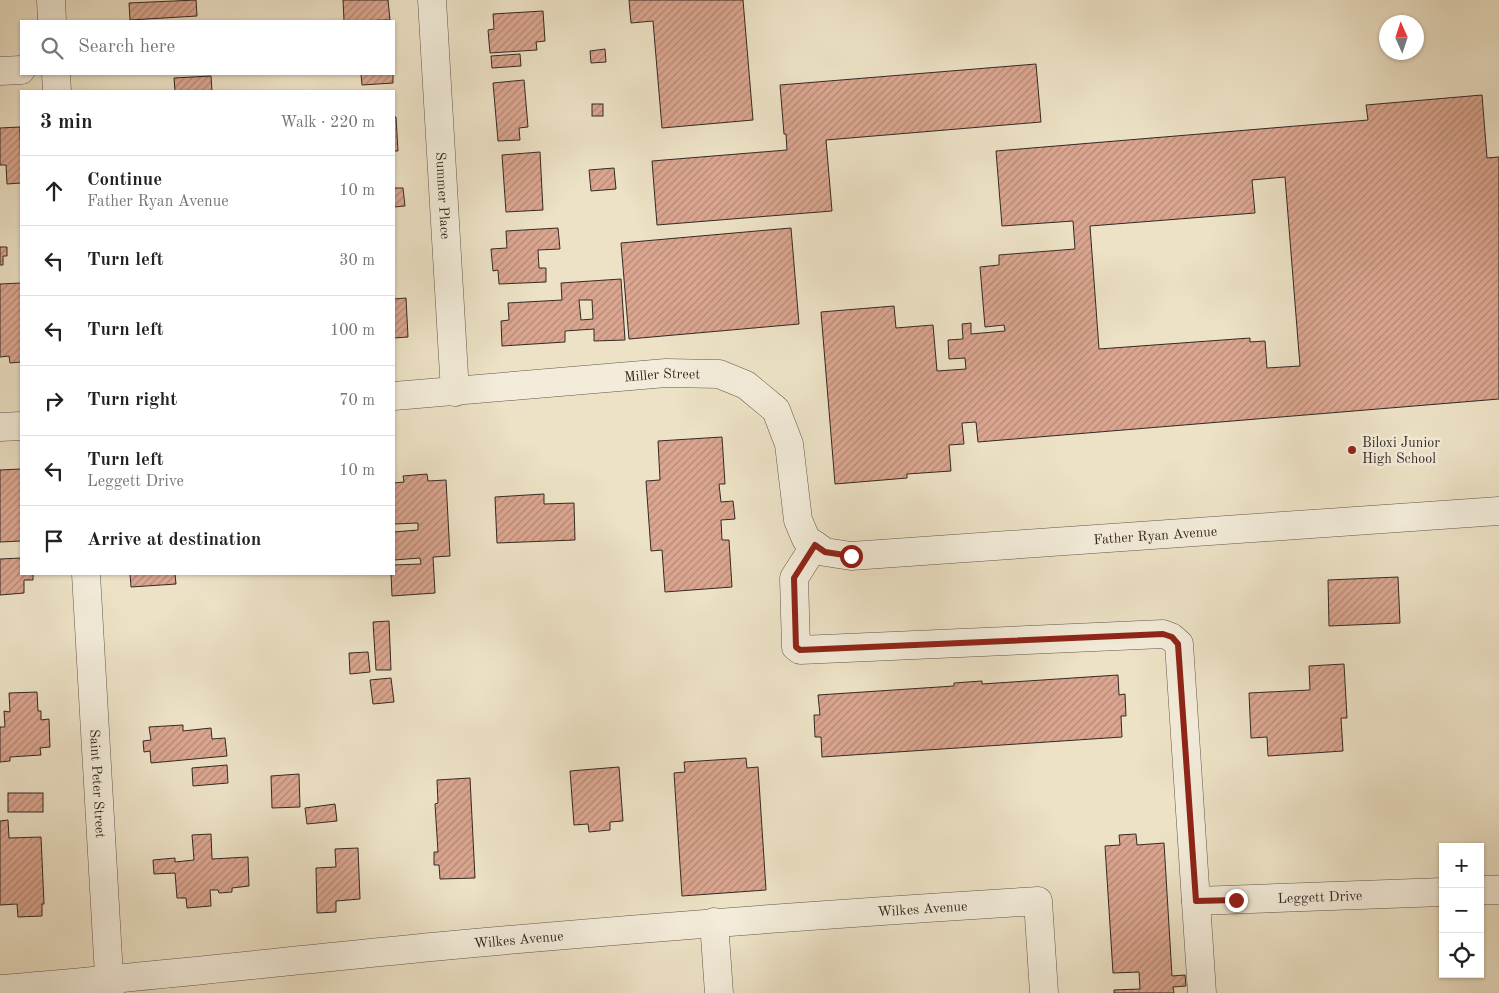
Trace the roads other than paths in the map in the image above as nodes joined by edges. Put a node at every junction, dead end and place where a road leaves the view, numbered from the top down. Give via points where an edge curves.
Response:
1 (51, 0) edge
2 (432, 0) edge
3 (52, 20) edge
4 (20, 70) edge
5 (0, 72) edge
6 (56, 75) edge
7 (57, 90) edge
8 (454, 392) junction
9 (395, 396) edge
10 (20, 426) edge
11 (0, 427) edge
12 (1499, 511) edge
13 (815, 545) junction
14 (86, 575) edge
15 (1484, 890) edge
16 (1499, 890) edge
17 (1439, 892) edge
18 (1196, 901) junction
19 (714, 922) junction
20 (110, 987) edge
21 (0, 989) edge
22 (719, 993) edge
23 (1044, 993) edge
24 (1202, 993) edge

1 - 3 street
2 - 8 street, Summer Place
4 - 5 street
6 - 7 street
8 - 9 street, Miller Street
8 - 13 street, Miller Street via 666,373 719,374 746,386 776,410 789,444 798,520 806,539
10 - 11 street
12 - 13 street, Father Ryan Avenue via 851,556 825,552
13 - 18 street via 794,578 796,647 800,650 1163,634 1172,637 1178,644
14 - 20 street, Saint Peter Street
15 - 16 street
17 - 18 street, Leggett Drive
18 - 24 street
19 - 20 street, Wilkes Avenue via 460,944
19 - 22 street
19 - 23 street, Wilkes Avenue via 1038,901
20 - 21 street, Wilkes Avenue

